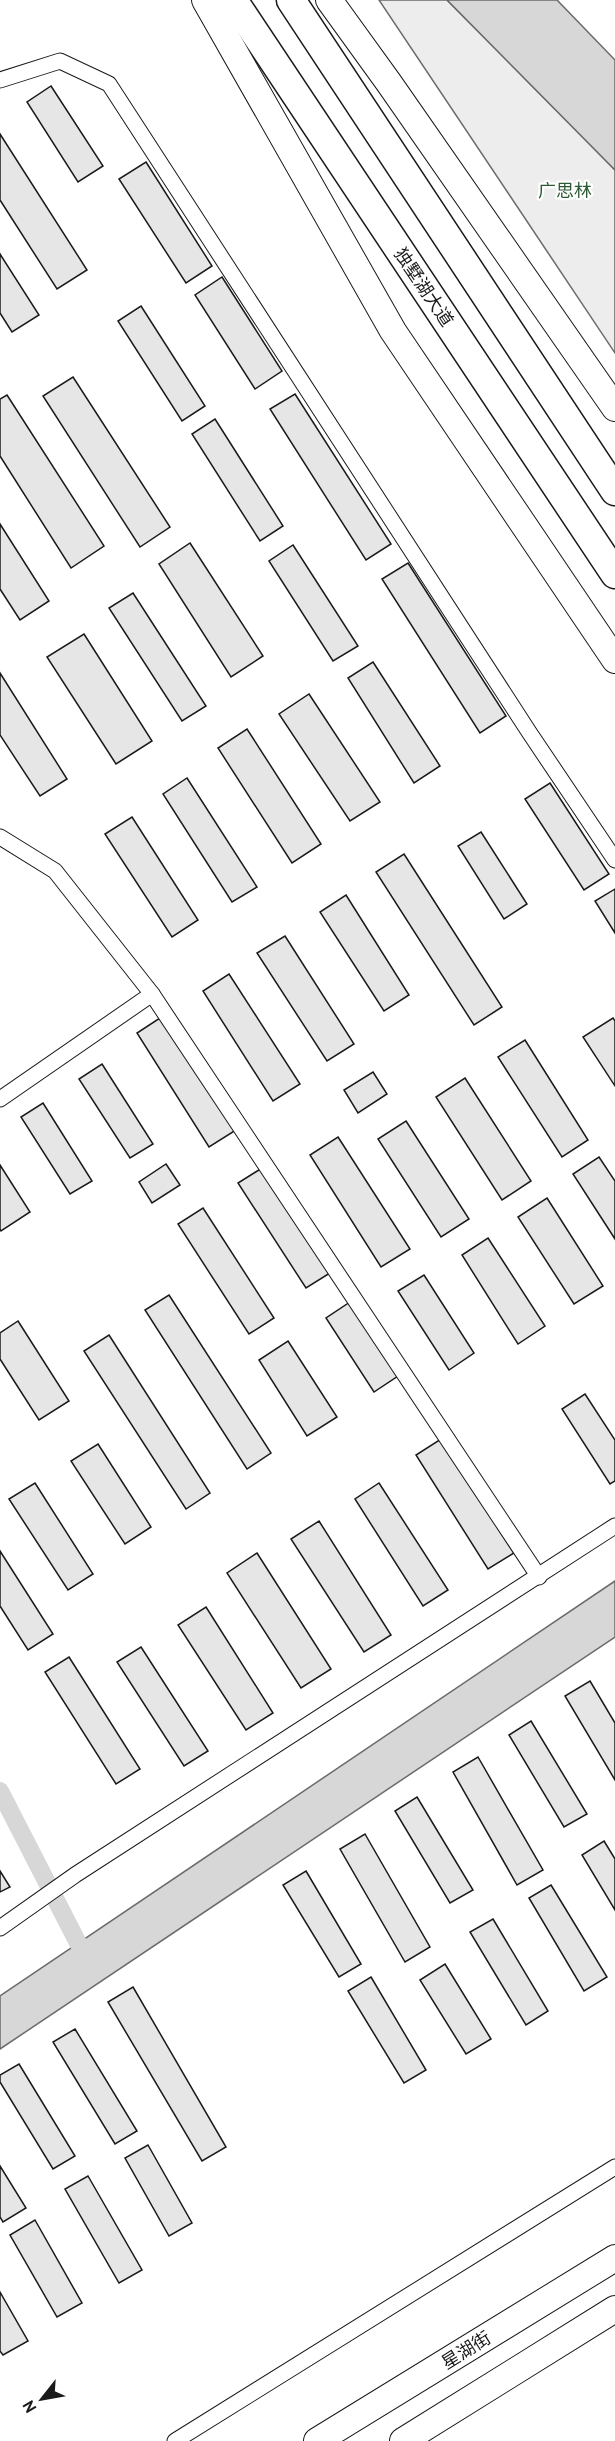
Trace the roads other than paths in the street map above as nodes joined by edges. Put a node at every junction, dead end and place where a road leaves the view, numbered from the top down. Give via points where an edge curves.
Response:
1 (205, 0) edge
2 (233, 0) edge
3 (291, 0) edge
4 (329, 0) edge
5 (0, 80) edge
6 (615, 408) edge
7 (615, 491) edge
8 (615, 574) edge
9 (615, 660) edge
10 (0, 837) edge
11 (615, 860) edge
12 (152, 994) junction
13 (0, 1099) edge
14 (615, 1526) edge
15 (539, 1577) junction
16 (0, 1928) edge
17 (615, 2167) edge
18 (615, 2258) edge
19 (615, 2309) edge
20 (175, 2441) edge
21 (317, 2441) edge
22 (403, 2441) edge

1 - 9 main road via 393,331
2 - 8 highway, 独墅湖大道
3 - 7 highway
4 - 6 main road
5 - 11 street via 60,61 109,84
10 - 12 street via 55,872
12 - 13 street
12 - 15 street
14 - 15 street
15 - 16 street via 75,1875
17 - 20 street
18 - 21 main road, 星湖街
19 - 22 main road

